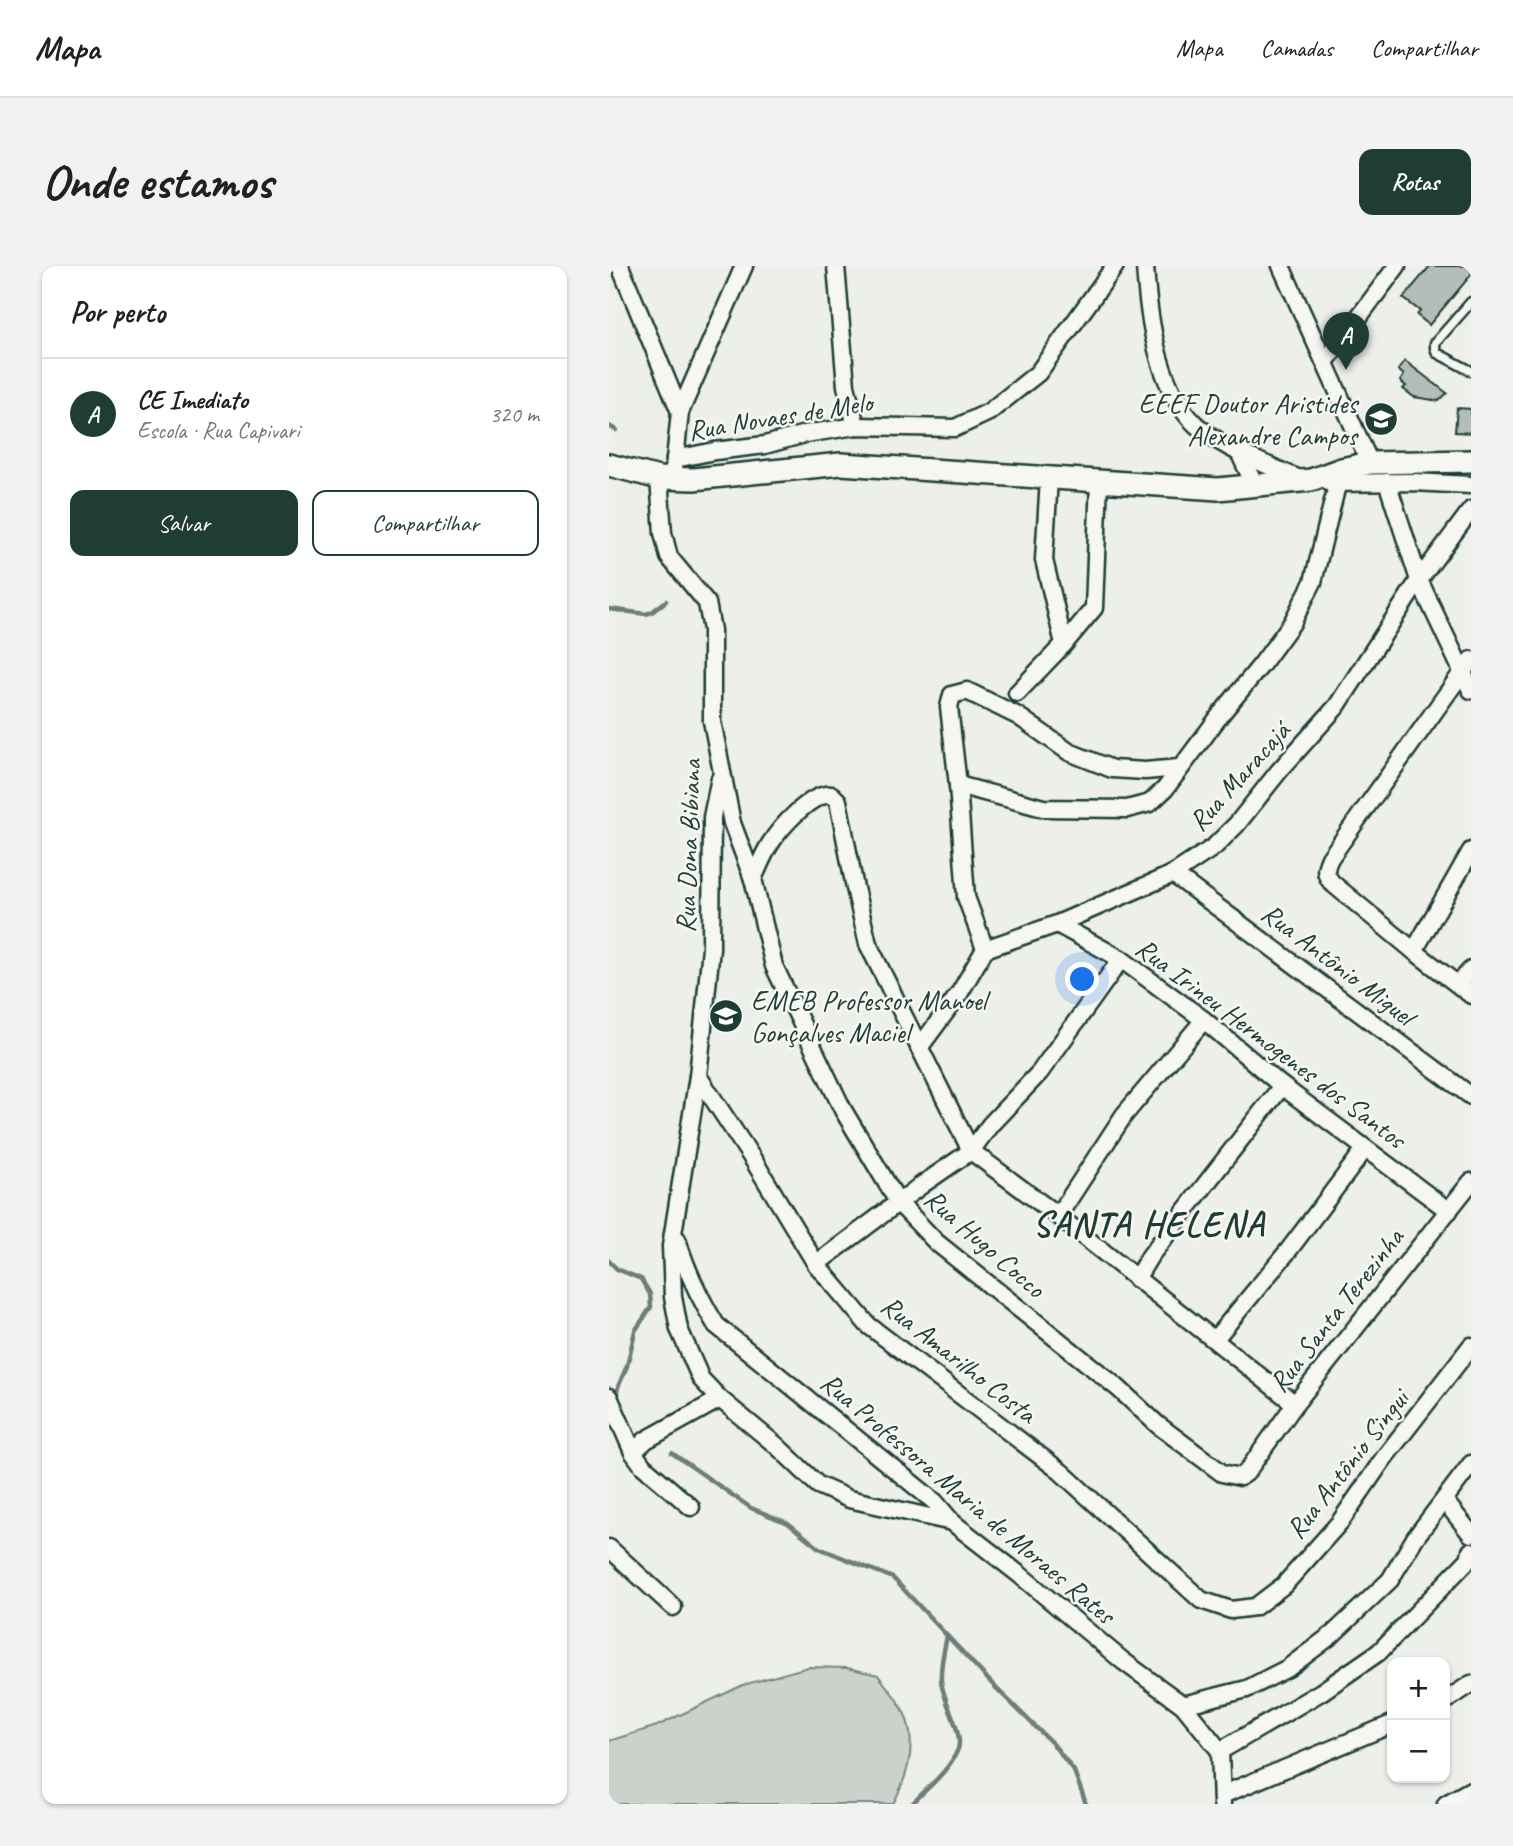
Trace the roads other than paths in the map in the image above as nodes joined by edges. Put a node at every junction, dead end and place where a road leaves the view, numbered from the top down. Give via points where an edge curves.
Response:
1 (620, 266) edge
2 (744, 266) edge
3 (821, 266) edge
4 (1115, 266) edge
5 (1145, 266) edge
6 (1281, 266) edge
7 (1397, 266) edge
8 (837, 269) edge
9 (1471, 302) edge
10 (1325, 362) junction
11 (1471, 371) edge
12 (680, 412) junction
13 (856, 426) junction
14 (1238, 452) junction
15 (1471, 461) edge
16 (1370, 463) junction
17 (609, 465) edge
18 (669, 472) junction
19 (635, 473) junction
20 (609, 476) edge
21 (1340, 477) junction
22 (1049, 478) junction
23 (1306, 480) junction
24 (1100, 481) junction
25 (1387, 482) junction
26 (1254, 485) junction
27 (1471, 485) edge
28 (1471, 510) edge
29 (1419, 580) junction
30 (1064, 644) junction
31 (1466, 665) edge
32 (1471, 690) edge
33 (1017, 692) dead end
34 (1179, 768) junction
35 (722, 769) junction
36 (958, 785) junction
37 (1471, 851) edge
38 (1173, 874) junction
39 (753, 879) junction
40 (1057, 924) junction
41 (985, 948) junction
42 (1414, 951) junction
43 (1121, 959) junction
44 (1471, 970) edge
45 (1465, 989) edge
46 (1204, 1020) junction
47 (919, 1048) junction
48 (698, 1076) junction
49 (1282, 1086) junction
50 (1471, 1096) edge
51 (1365, 1149) junction
52 (971, 1151) junction
53 (1471, 1182) edge
54 (898, 1202) junction
55 (1449, 1211) junction
56 (1058, 1216) junction
57 (674, 1228) junction
58 (816, 1264) junction
59 (1136, 1279) junction
60 (1215, 1339) junction
61 (1471, 1346) edge
62 (609, 1397) edge
63 (720, 1399) junction
64 (1295, 1404) junction
65 (633, 1452) junction
66 (1471, 1464) edge
67 (1246, 1473) joint
68 (1444, 1500) junction
69 (691, 1507) dead end
70 (952, 1521) junction
71 (1471, 1534) edge
72 (609, 1548) edge
73 (1471, 1551) edge
74 (673, 1607) dead end
75 (1255, 1607) joint
76 (1471, 1684) edge
77 (1450, 1698) edge
78 (1183, 1706) junction
79 (1387, 1726) edge
80 (1220, 1751) junction
81 (1471, 1790) edge
82 (1222, 1799) edge
83 (1446, 1804) edge

1 - 12 street
2 - 12 street
3 - 8 street
4 - 13 street, Rua Novaes de Melo via 1038,373 989,412 955,428
5 - 14 street via 1149,313 1174,394 1201,429
6 - 10 street
7 - 10 street
8 - 13 street via 846,386
9 - 11 lane via 1434,348
10 - 16 street
12 - 18 street, Rua Dona Bibiana
13 - 18 street, Rua Novaes de Melo via 715,451
14 - 23 street
14 - 26 street
15 - 16 street
16 - 21 street
17 - 19 street
18 - 19 street
18 - 22 street via 694,479 841,464
18 - 35 street, Rua Dona Bibiana via 663,533 669,557 707,603 712,630 712,721
19 - 20 street
21 - 23 street
21 - 25 street
21 - 34 street via 1313,582 1292,622
22 - 24 street
22 - 30 street via 1044,560
23 - 26 street
24 - 26 street via 1217,489
24 - 30 street via 1094,608
25 - 27 street
25 - 29 street
28 - 29 street, Rua Maracajá
29 - 31 street
29 - 38 street, Rua Maracajá via 1337,706 1237,824 1214,847
30 - 33 street
31 - 32 street
31 - 42 street via 1325,869 1332,883
34 - 36 street via 1150,803 1127,809 1043,808
34 - 36 street via 1112,769 1069,752 1018,716 967,691 952,695 949,706
35 - 39 street, Rua Hugo Cocco via 732,822
35 - 48 street, Rua Dona Bibiana via 712,817 711,948
36 - 41 street via 966,897
37 - 42 street
38 - 40 street, Rua Maracajá
38 - 50 street, Rua Antônio Miguel
39 - 47 street via 770,844 795,814 818,795 832,795 838,801 869,944
39 - 54 street, Rua Hugo Cocco via 774,966 843,1110
40 - 41 street, Rua Maracajá
40 - 43 street, Rua Irineu Hermogenes dos Santos
41 - 47 street via 959,994
42 - 45 street
43 - 46 street, Rua Irineu Hermogenes dos Santos
43 - 52 street via 1040,1072
44 - 45 street
46 - 49 street, Rua Irineu Hermogenes dos Santos
46 - 56 street via 1124,1115
47 - 52 street
48 - 57 street, Rua Dona Bibiana
48 - 58 street, Rua Amarilho Costa
49 - 51 street, Rua Irineu Hermogenes dos Santos
49 - 59 street
51 - 55 street, Rua Irineu Hermogenes dos Santos
51 - 60 street
52 - 54 street
52 - 56 street
53 - 55 street, Rua Santa Terezinha
54 - 58 street
54 - 67 street, Rua Hugo Cocco via 936,1242 1158,1425 1222,1473 1240,1477
55 - 64 street, Rua Santa Terezinha
56 - 59 street
57 - 63 street, Rua Dona Bibiana via 673,1297 679,1329 701,1379
57 - 70 street, Rua Professora Maria de Moraes Rates via 683,1262 716,1325 935,1502
58 - 75 street, Rua Amarilho Costa via 868,1325 1060,1471 1201,1600 1231,1610
59 - 60 street
60 - 64 street
61 - 75 street, Rua Antônio Singui via 1340,1521 1284,1585
62 - 65 street
63 - 65 street
63 - 70 street, Rua Dona Bibiana via 818,1485 849,1499
64 - 67 street, Rua Santa Terezinha
65 - 69 street
66 - 68 street
68 - 71 street
68 - 78 street via 1390,1580 1333,1634 1288,1668 1247,1689
70 - 78 street, Rua Professora Maria de Moraes Rates
72 - 74 street
73 - 80 street via 1469,1559 1379,1652
76 - 77 street
78 - 80 street, Rua Professora Maria de Moraes Rates
79 - 82 street
80 - 82 street
81 - 83 street

